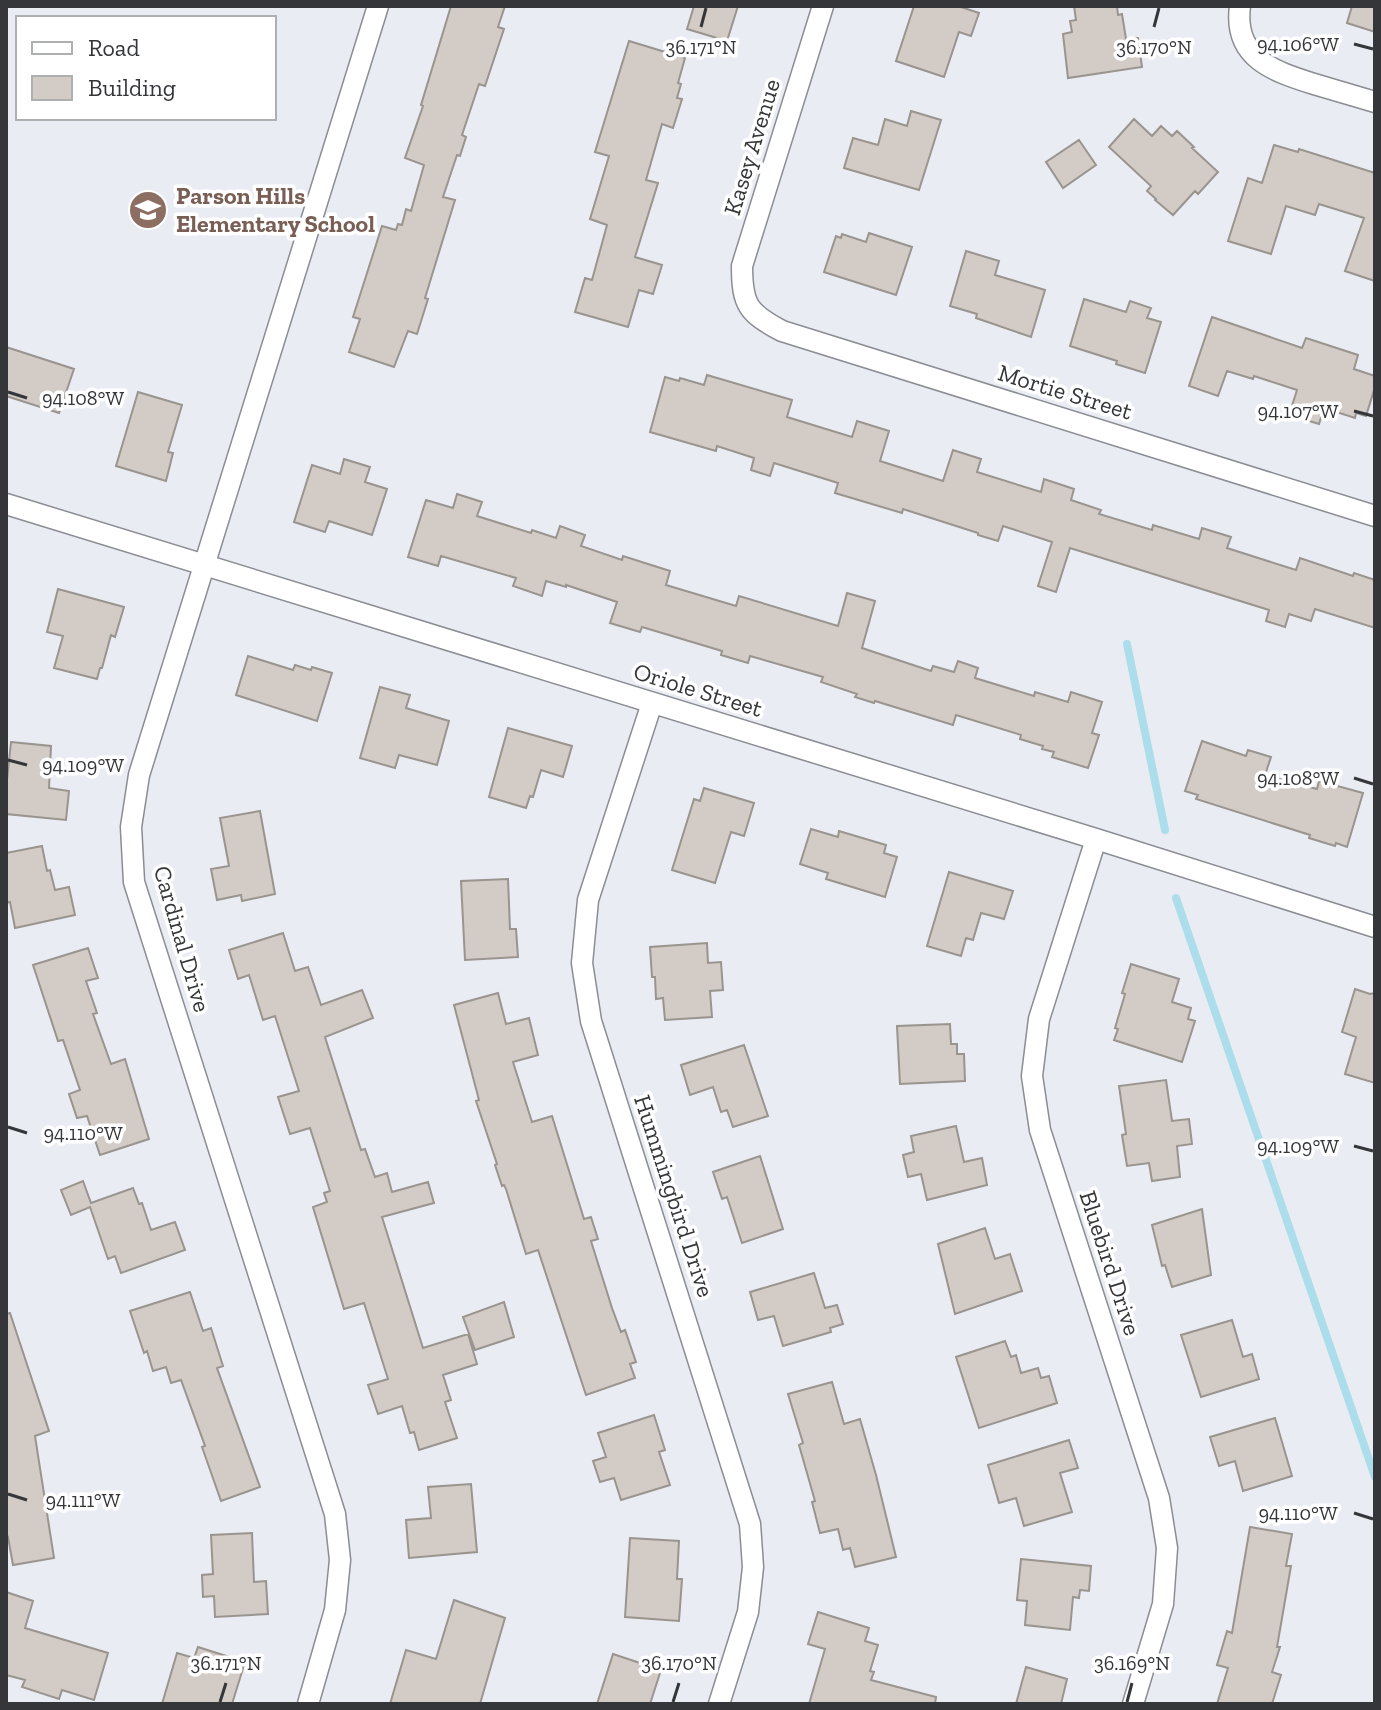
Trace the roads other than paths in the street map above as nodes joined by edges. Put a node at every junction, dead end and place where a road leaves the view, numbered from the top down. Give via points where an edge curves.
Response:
1 (378, 6) edge
2 (823, 6) edge
3 (1240, 6) edge
4 (1375, 102) edge
5 (747, 305) joint
6 (6, 504) edge
7 (1375, 516) edge
8 (204, 564) junction
9 (652, 703) junction
10 (1096, 839) junction
11 (1375, 927) edge
12 (308, 1704) edge
13 (719, 1704) edge
14 (1133, 1704) edge

1 - 8 street, Cardinal Drive
2 - 5 street, Kasey Avenue via 742,266
3 - 4 street via 1243,41 1258,60 1281,73
5 - 7 street, Mortie Street via 782,331
6 - 8 street, Oriole Street
8 - 9 street, Oriole Street
8 - 12 street, Cardinal Drive via 139,775 131,827 134,882 335,1514 340,1560 335,1610
9 - 10 street, Oriole Street
9 - 13 street, Hummingbird Drive via 588,900 582,963 591,1021 750,1524 748,1612
10 - 11 street, Oriole Street
10 - 14 street, Bluebird Drive via 1039,1019 1032,1076 1040,1130 1159,1498 1167,1548 1163,1604

